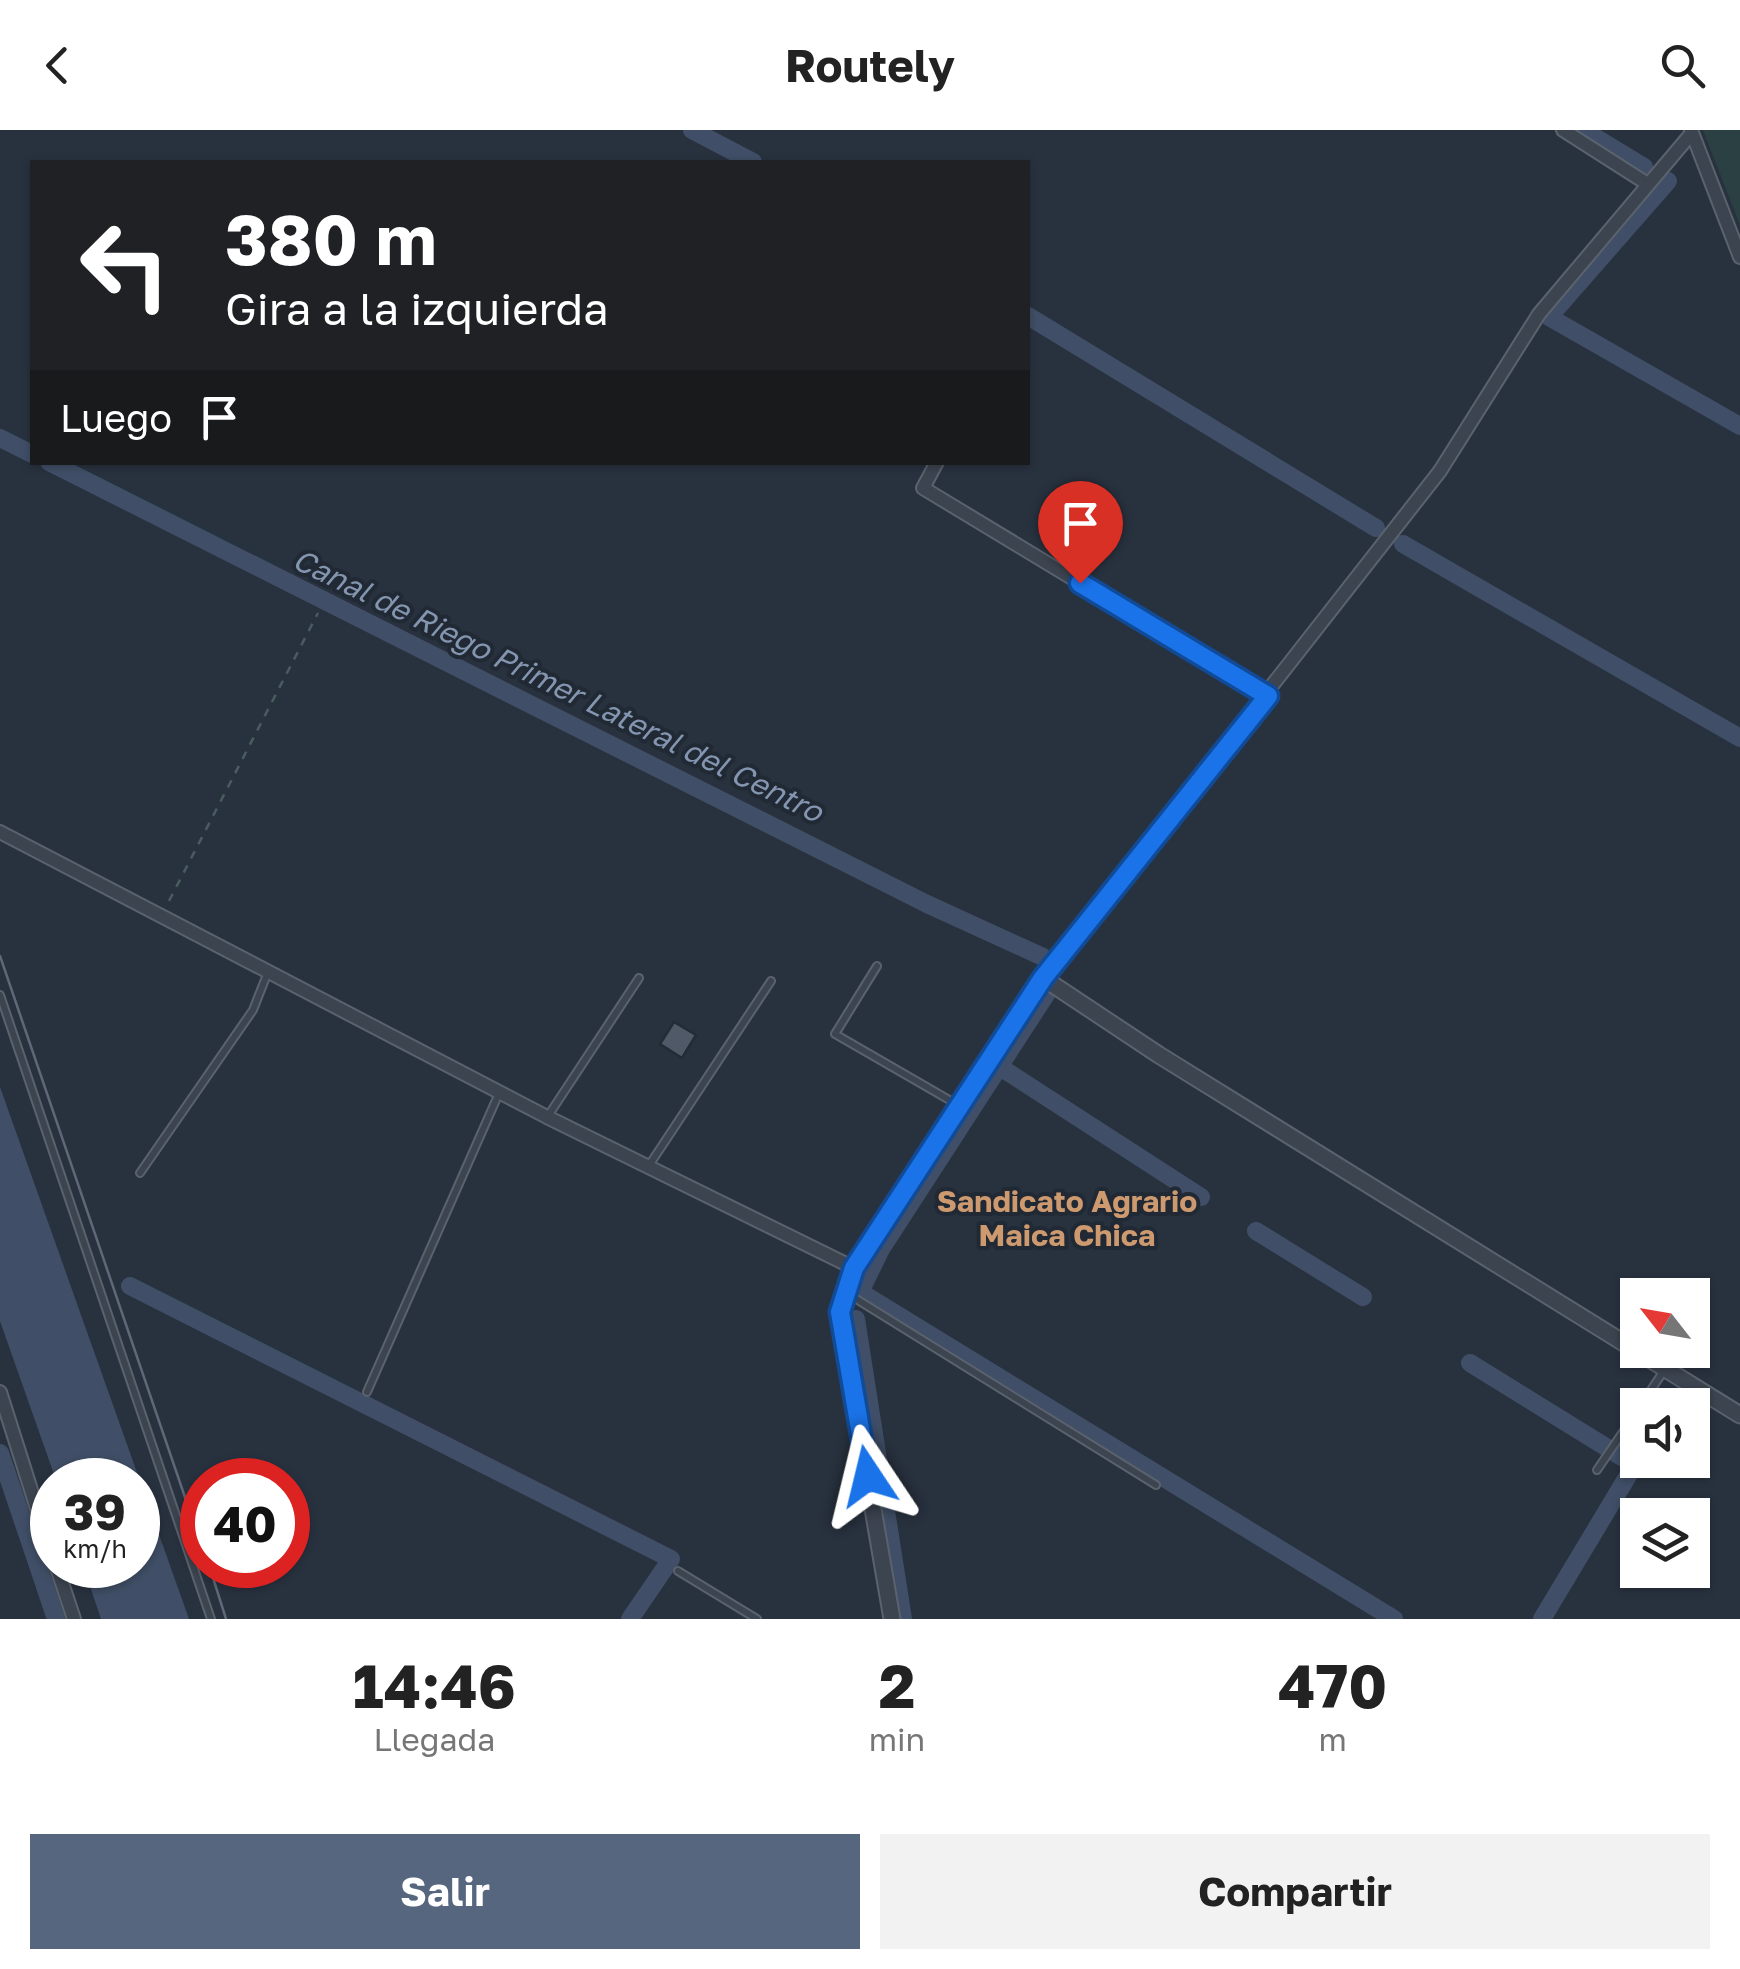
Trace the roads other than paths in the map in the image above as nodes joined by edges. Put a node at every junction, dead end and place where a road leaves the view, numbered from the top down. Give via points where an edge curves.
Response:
1 (1563, 130) edge
2 (1691, 132) edge
3 (1646, 184) junction
4 (1740, 258) edge
5 (935, 465) edge
6 (1268, 696) junction
7 (0, 832) edge
8 (878, 966) dead end
9 (268, 971) junction
10 (639, 978) dead end
11 (1043, 978) junction
12 (771, 981) dead end
13 (0, 995) edge
14 (500, 1090) junction
15 (959, 1106) junction
16 (547, 1117) junction
17 (650, 1164) junction
18 (140, 1172) dead end
19 (854, 1268) junction
20 (844, 1292) junction
21 (1665, 1369) junction
22 (1652, 1388) edge
23 (0, 1392) edge
24 (367, 1392) dead end
25 (1740, 1415) edge
26 (1620, 1436) edge
27 (1597, 1470) dead end
28 (1156, 1485) dead end
29 (30, 1487) edge
30 (678, 1571) dead end
31 (64, 1588) edge
32 (74, 1619) edge
33 (211, 1619) edge
34 (757, 1619) edge
35 (892, 1619) edge

1 - 3 street
2 - 3 street
2 - 4 street
3 - 6 street via 1539,314 1440,472
5 - 6 street via 923,488
6 - 11 street
7 - 9 street
8 - 15 lane via 835,1034
9 - 14 street
9 - 18 lane via 253,1010
10 - 16 lane
11 - 15 street
11 - 21 street
12 - 17 lane
13 - 33 lane
14 - 16 street
14 - 24 lane
15 - 19 street
16 - 17 street
17 - 19 street
19 - 20 street
20 - 28 lane
20 - 35 street via 842,1335
21 - 22 lane
21 - 25 street
23 - 29 street
26 - 27 lane
30 - 34 lane
31 - 32 street

